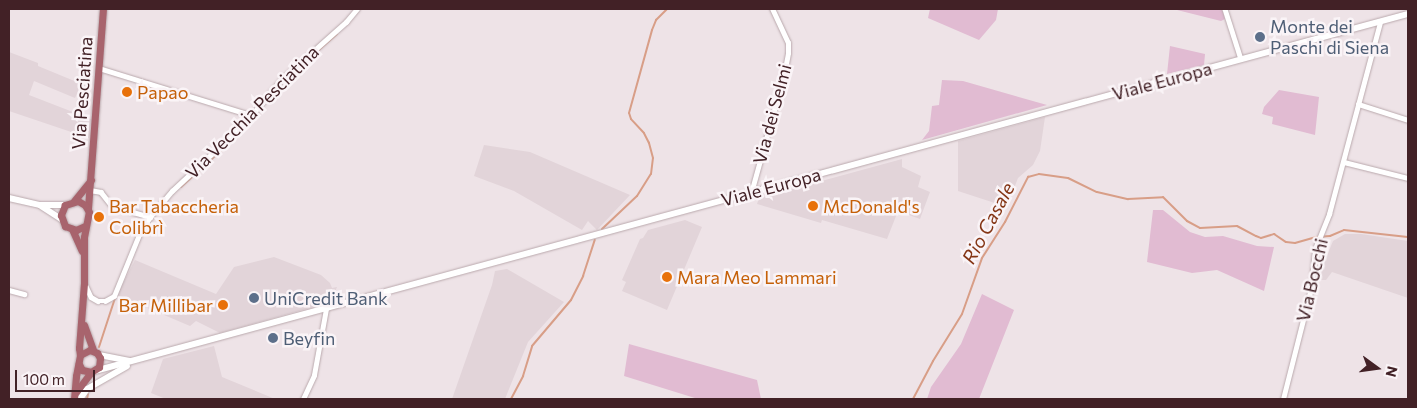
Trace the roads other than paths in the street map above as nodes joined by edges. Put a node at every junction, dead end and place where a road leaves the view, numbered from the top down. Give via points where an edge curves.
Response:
1 (104, 9) edge
2 (357, 9) edge
3 (772, 9) edge
4 (1224, 9) edge
5 (1408, 14) edge
6 (1380, 22) junction
7 (1241, 59) junction
8 (99, 68) junction
9 (1358, 104) junction
10 (250, 116) junction
11 (1408, 120) edge
12 (1344, 162) junction
13 (1408, 178) edge
14 (91, 180) junction
15 (90, 190) junction
16 (751, 193) junction
17 (9, 198) edge
18 (74, 201) junction
19 (40, 205) junction
20 (65, 205) junction
21 (88, 208) junction
22 (150, 217) junction
23 (61, 219) junction
24 (85, 226) junction
25 (72, 229) junction
26 (83, 254) junction
27 (84, 283) junction
28 (9, 290) edge
29 (24, 294) dead end
30 (326, 309) junction
31 (82, 321) junction
32 (96, 353) junction
33 (80, 355) junction
34 (135, 361) junction
35 (78, 364) junction
36 (91, 372) junction
37 (76, 398) edge
38 (302, 399) edge
39 (1283, 399) edge

1 - 8 main road, Via Pesciatina
2 - 10 street, Via Vecchia Pesciatina via 282,79
3 - 16 street, Via dei Selmi via 788,43 788,53
4 - 7 street
5 - 6 main road, Viale Europa
6 - 7 main road, Viale Europa
6 - 9 street, Via Bocchi
7 - 16 main road, Viale Europa
8 - 10 street
8 - 14 main road, Via Pesciatina
9 - 11 street
9 - 12 street, Via Bocchi
10 - 22 street, Via Vecchia Pesciatina via 172,191
12 - 13 street
12 - 39 street, Via Bocchi via 1313,259 1311,288
14 - 15 main road, Via Pesciatina
14 - 18 main road
15 - 21 main road, Via Pesciatina
15 - 22 street via 102,192 112,206
16 - 30 main road, Viale Europa
17 - 19 main road
18 - 20 main road
18 - 21 main road via 82,202
19 - 20 main road
19 - 23 main road
20 - 23 main road
21 - 24 main road, Via Pesciatina via 90,216
22 - 27 street, Via Vecchia Pesciatina via 141,230 114,296 98,301 91,297
23 - 25 main road, Via Pesciatina
24 - 25 main road
24 - 26 main road, Via Pesciatina
25 - 26 main road, Via Pesciatina
26 - 27 main road, Via Pesciatina
27 - 31 main road, Via Pesciatina
28 - 29 street
30 - 34 main road, Viale Europa
30 - 38 street via 314,375
31 - 32 main road, Via Pesciatina via 86,337
31 - 33 main road, Via Pesciatina
32 - 33 main road via 84,351
32 - 34 main road, Viale Europa via 114,360
32 - 36 main road via 100,364
33 - 35 main road, Via Pesciatina
34 - 36 main road, Viale Europa
34 - 37 main road, Viale Europa
35 - 36 main road via 85,372
35 - 37 main road, Via Pesciatina
36 - 37 main road via 79,387

